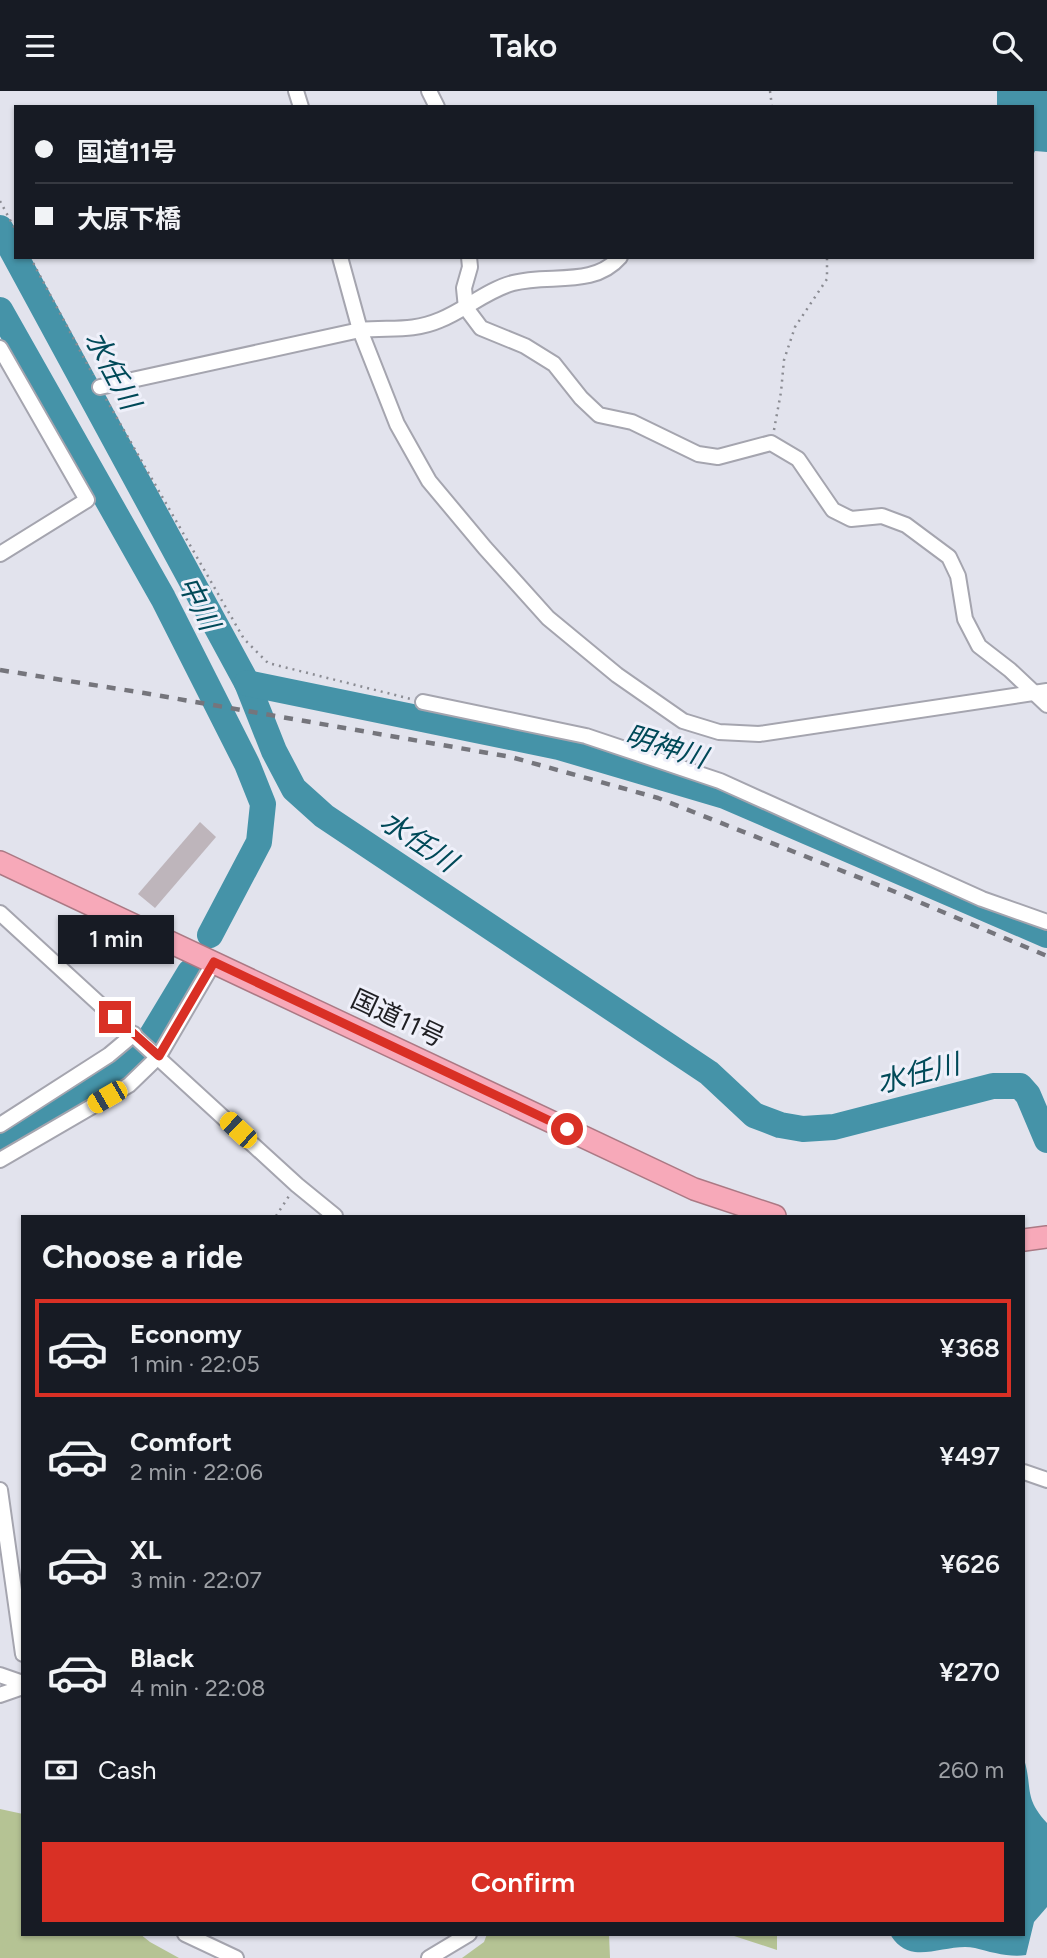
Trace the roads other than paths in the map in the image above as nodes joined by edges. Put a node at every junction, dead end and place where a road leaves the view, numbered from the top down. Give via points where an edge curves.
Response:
1 (341, 259) edge
2 (469, 259) edge
3 (618, 259) edge
4 (467, 308) junction
5 (360, 330) junction
6 (0, 348) edge
7 (100, 387) road end
8 (0, 554) edge
9 (1041, 692) edge
10 (423, 702) road end
11 (1047, 705) edge
12 (0, 862) edge
13 (0, 913) edge
14 (1047, 922) edge
15 (214, 962) junction
16 (134, 1034) junction
17 (157, 1054) junction
18 (0, 1125) edge
19 (0, 1160) edge
20 (334, 1215) edge
21 (772, 1215) edge
22 (1047, 1237) edge
23 (1025, 1240) edge
24 (1025, 1472) edge
25 (1047, 1480) edge
26 (0, 1490) edge
27 (21, 1640) edge
28 (0, 1675) edge
29 (21, 1684) edge
30 (21, 1686) edge
31 (0, 1695) edge
32 (189, 1936) edge
33 (466, 1936) edge
34 (236, 1958) edge
35 (429, 1958) edge

1 - 5 street
2 - 4 street via 464,288
3 - 4 street via 601,273 514,282
4 - 5 street via 414,329
4 - 9 street via 481,328 525,345 554,365 599,415 632,422 698,454 718,457 771,443 798,459 833,510 851,519 882,516 906,526 949,557 958,576 965,619 979,646
5 - 7 street
5 - 9 street via 397,424 429,481 548,618 683,721 719,732 759,734
6 - 8 street via 88,500
9 - 11 street
10 - 14 street via 586,736 720,781 982,898
12 - 15 highway, 国道11号
13 - 16 street
15 - 17 street
15 - 21 highway, 国道11号 via 694,1189
16 - 17 street
16 - 18 street
17 - 19 street via 129,1085
17 - 20 street
22 - 23 highway
24 - 25 street
26 - 27 street
28 - 29 street
30 - 31 street
32 - 34 street
33 - 35 street

